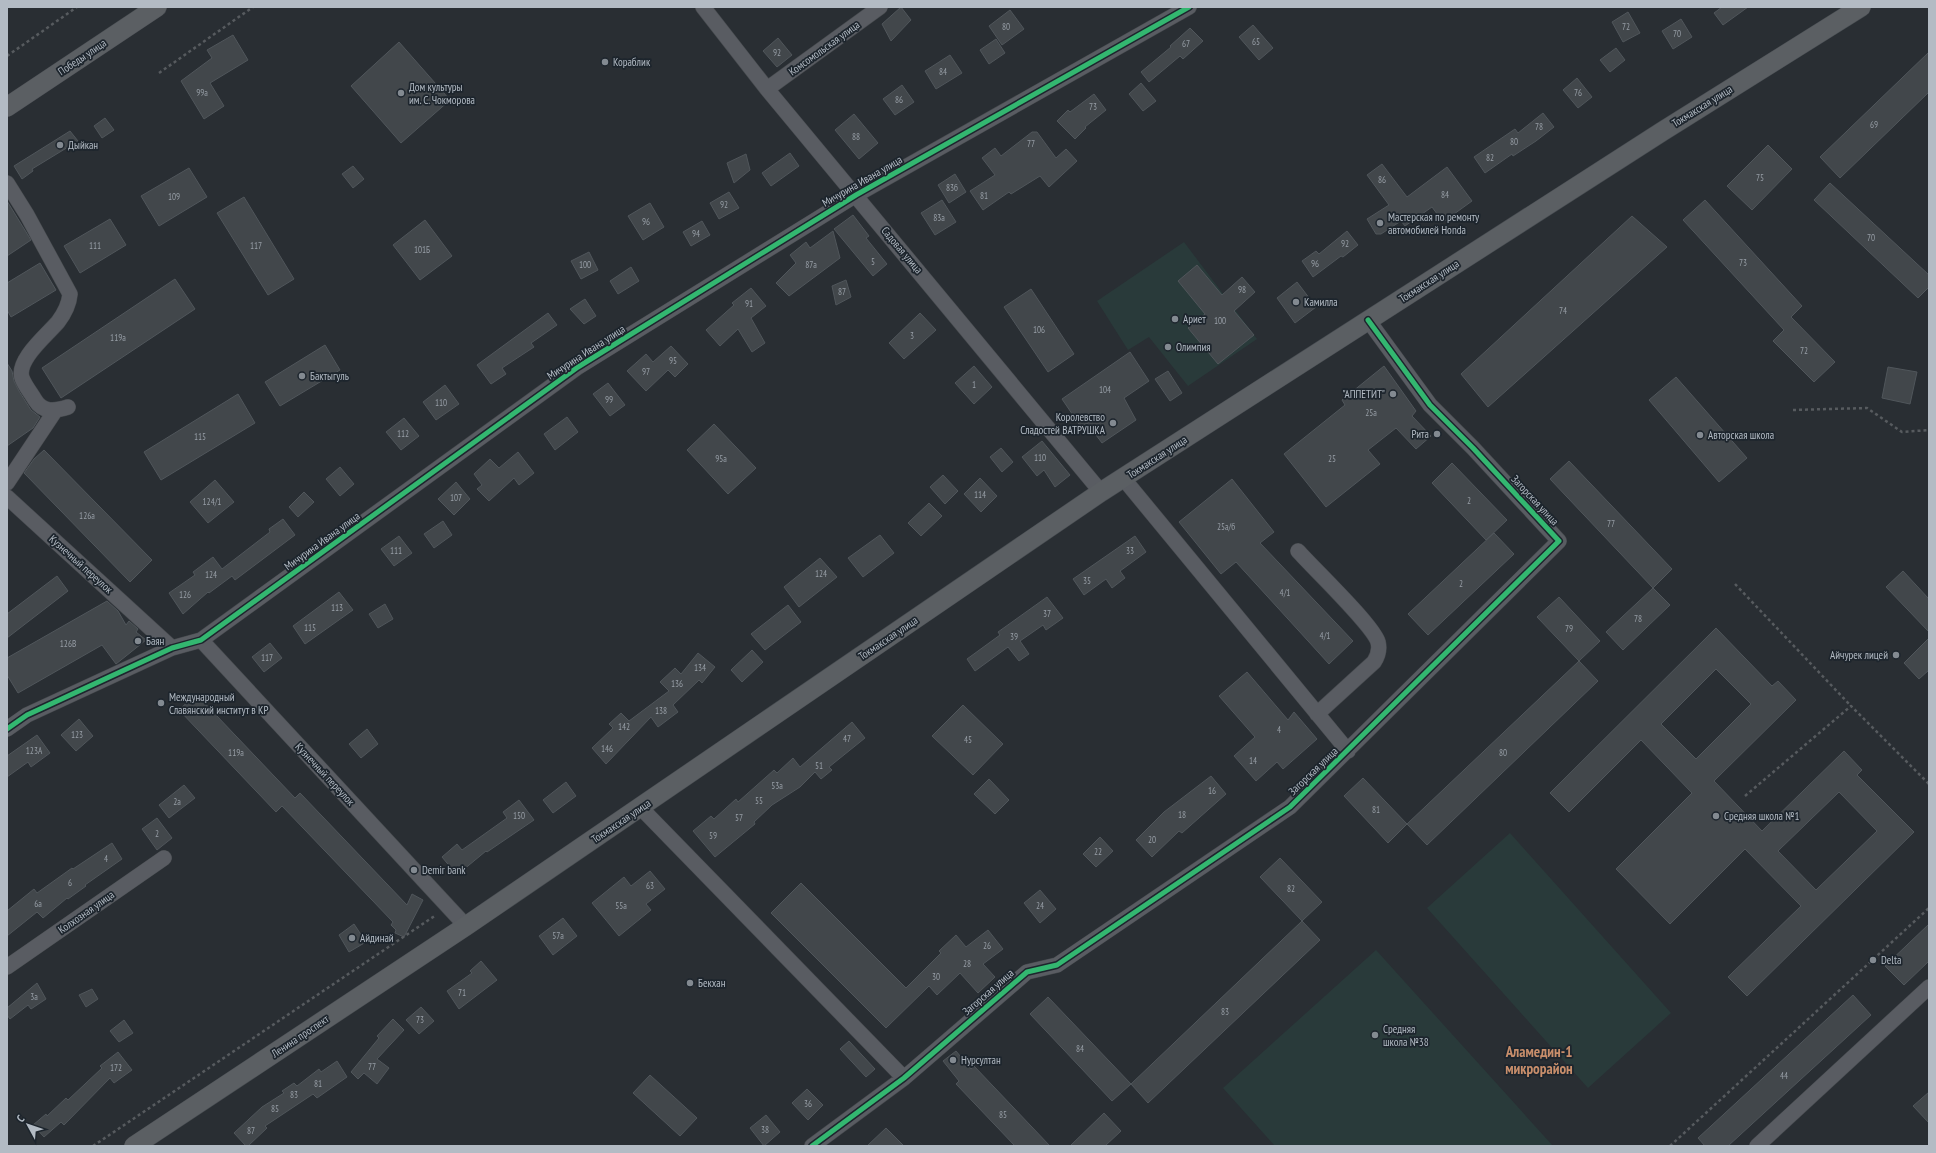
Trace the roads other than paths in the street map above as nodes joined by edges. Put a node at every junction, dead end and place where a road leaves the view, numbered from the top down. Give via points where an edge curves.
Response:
1 (157, 7) edge
2 (703, 7) edge
3 (880, 7) edge
4 (1189, 7) edge
5 (1861, 7) edge
6 (767, 89) junction
7 (7, 107) edge
8 (7, 183) edge
9 (856, 195) junction
10 (1368, 320) junction
11 (1123, 478) junction
12 (7, 483) edge
13 (1101, 492) junction
14 (7, 497) edge
15 (1298, 551) dead end
16 (202, 640) junction
17 (172, 648) junction
18 (1317, 714) junction
19 (7, 729) edge
20 (1348, 751) junction
21 (640, 808) junction
22 (164, 858) dead end
23 (466, 926) junction
24 (7, 966) edge
25 (1929, 987) edge
26 (904, 1078) junction
27 (134, 1146) edge
28 (812, 1146) edge
29 (1757, 1146) edge

1 - 7 main road, Победы улица
2 - 6 street, Садовая улица
3 - 6 street, Комсомольская улица
4 - 9 street, Мичурина Ивана улица
5 - 10 main road, Токмакская улица
6 - 9 street, Садовая улица
8 - 12 street via 35,228 70,294 69,304 58,322 33,350 22,371 22,378 38,404 48,410 61,409
9 - 13 street, Садовая улица
9 - 16 street, Мичурина Ивана улица via 578,367
10 - 11 main road, Токмакская улица
10 - 20 street, Загорская улица via 1430,405 1560,541
11 - 13 main road, Токмакская улица
11 - 18 street
13 - 21 main road, Токмакская улица
14 - 17 street, Кузнечный переулок
15 - 18 street via 1364,622 1377,640 1379,649 1374,662
16 - 17 street, Мичурина Ивана улица
16 - 23 street, Кузнечный переулок
17 - 19 street, Мичурина Ивана улица via 27,715
18 - 20 street
20 - 26 street, Загорская улица via 1290,807 1057,965 1027,972
21 - 23 main road, Токмакская улица
21 - 26 street
22 - 24 street, Колхозная улица
23 - 27 main road, Ленина проспект
25 - 29 street
26 - 28 street, Загорская улица

